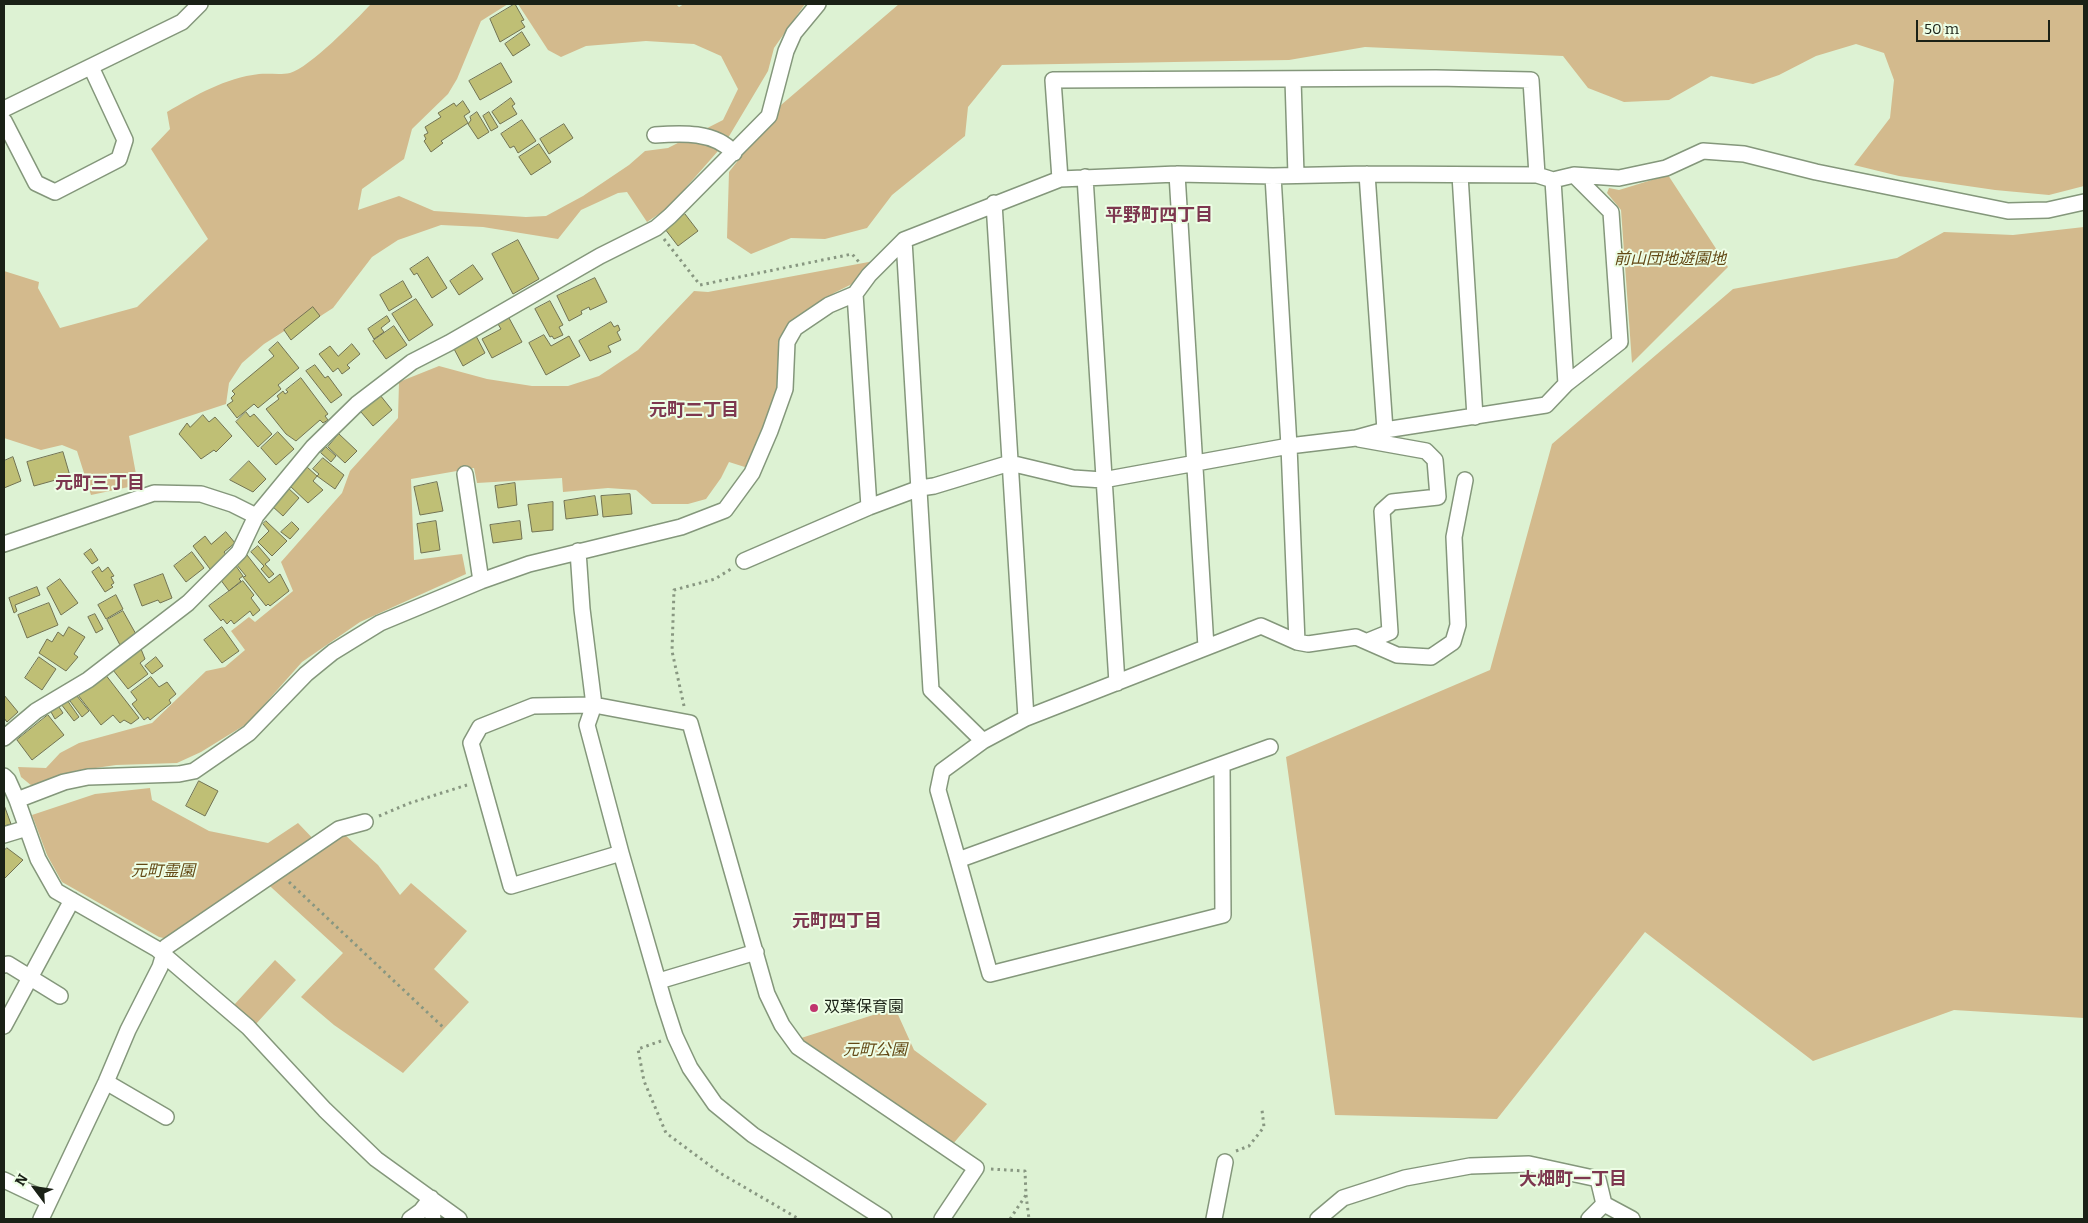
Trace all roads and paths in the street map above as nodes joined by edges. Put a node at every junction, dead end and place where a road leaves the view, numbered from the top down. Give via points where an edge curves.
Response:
1 (200, 4) edge
2 (818, 4) edge
3 (91, 67) junction
4 (1293, 79) junction
5 (4, 109) edge
6 (4, 121) edge
7 (655, 135) dead end
8 (734, 153) junction
9 (1177, 174) junction
10 (1367, 174) junction
11 (1296, 175) junction
12 (1460, 175) junction
13 (1537, 175) junction
14 (1273, 176) junction
15 (1574, 176) junction
16 (1085, 177) junction
17 (1060, 179) junction
18 (1553, 180) junction
19 (2084, 202) edge
20 (994, 203) junction
21 (656, 228) junction
22 (904, 240) junction
23 (868, 274) junction
24 (854, 294) junction
25 (1566, 384) junction
26 (1475, 417) junction
27 (1385, 430) junction
28 (1356, 438) junction
29 (1289, 446) junction
30 (1010, 462) junction
31 (1194, 465) junction
32 (465, 474) dead end
33 (1102, 480) junction
34 (1465, 480) dead end
35 (920, 488) junction
36 (869, 507) junction
37 (256, 516) junction
38 (4, 544) edge
39 (578, 552) junction
40 (744, 561) joint
41 (481, 581) junction
42 (1368, 641) junction
43 (1297, 642) junction
44 (1206, 647) junction
45 (1117, 683) junction
46 (594, 705) junction
47 (1026, 718) junction
48 (690, 723) junction
49 (4, 738) edge
50 (983, 741) junction
51 (1270, 747) dead end
52 (1222, 766) junction
53 (4, 776) edge
54 (481, 780) junction
55 (17, 800) junction
56 (365, 822) joint
57 (26, 828) junction
58 (4, 834) edge
59 (621, 852) junction
60 (958, 860) junction
61 (277, 870) junction
62 (72, 900) junction
63 (756, 952) junction
64 (163, 955) junction
65 (4, 965) edge
66 (29, 977) junction
67 (659, 981) junction
68 (60, 996) dead end
69 (4, 1026) edge
70 (445, 1029) dead end
71 (675, 1036) junction
72 (106, 1082) junction
73 (1262, 1110) dead end
74 (166, 1116) dead end
75 (1225, 1162) joint
76 (976, 1168) junction
77 (4, 1180) edge
78 (1026, 1194) junction
79 (431, 1198) junction
80 (48, 1201) junction
81 (1604, 1204) junction
82 (42, 1219) edge
83 (410, 1219) edge
84 (433, 1219) edge
85 (459, 1219) edge
86 (799, 1219) edge
87 (884, 1219) edge
88 (942, 1219) edge
89 (1010, 1219) edge
90 (1028, 1219) edge
91 (1214, 1219) edge
92 (1318, 1219) edge
93 (1590, 1219) edge
94 (1632, 1219) edge

1 - 3 street via 182,22
2 - 8 street via 794,33 786,51 769,116
3 - 5 street
3 - 6 street via 125,140 119,159 55,192 36,183
4 - 11 street
4 - 13 street via 1531,80
4 - 17 street via 1053,80
7 - 8 street via 684,133 725,143
8 - 21 street
9 - 14 street
9 - 16 street
9 - 31 street
10 - 11 street
10 - 12 street
10 - 27 street
11 - 14 street
12 - 13 street
12 - 26 street
13 - 18 street
14 - 29 street
15 - 18 street
15 - 19 street via 1620,178 1666,168 1703,151 1744,154 2008,211 2048,210
15 - 25 street via 1611,212 1620,342
16 - 17 street
16 - 33 street
17 - 20 street
18 - 25 street
20 - 22 street
20 - 30 street
21 - 23 path via 700,284 852,254
21 - 37 street via 412,362 357,404 313,447
22 - 23 street
22 - 35 street
23 - 24 street
24 - 36 street
24 - 39 street via 829,305 796,328 787,342 785,389 770,432 752,473 725,510 681,527
25 - 26 street via 1546,405
26 - 27 street
27 - 28 street
28 - 29 street
28 - 42 street via 1426,451 1435,460 1438,497 1392,502 1382,511 1390,632
29 - 31 street
29 - 43 street
30 - 33 street via 1073,478
30 - 35 street
30 - 47 street
31 - 33 street
31 - 44 street
32 - 41 street
33 - 45 street
34 - 42 street via 1454,537 1458,625 1453,642 1431,657 1397,655
35 - 36 street
35 - 50 street via 931,690
36 - 40 street
37 - 38 street via 201,494 154,492
37 - 49 street via 239,552 188,604 88,680 36,711
39 - 41 street via 529,564
39 - 46 street
40 - 48 path via 715,579 674,590 672,650 679,690
41 - 55 street via 380,623 333,652 306,674 249,733 194,771 88,777 64,782
42 - 43 street via 1356,637 1308,644
43 - 44 street via 1261,626
44 - 45 street
45 - 47 street
46 - 48 street
46 - 54 street via 533,706 480,728 471,743
46 - 59 street via 587,725
47 - 50 street
48 - 63 street
50 - 60 street via 942,772 938,790
51 - 52 street
52 - 60 street
52 - 60 street via 1223,915 990,974
53 - 55 street
54 - 56 path via 410,803
54 - 59 street via 511,886
55 - 57 street
56 - 61 street via 339,829
57 - 58 street
57 - 62 street via 46,876 56,891
59 - 67 street
61 - 64 street via 166,947
61 - 70 path
62 - 64 street
62 - 66 street
63 - 67 street
63 - 76 street via 767,994 782,1025 798,1047
64 - 72 street
64 - 79 street via 248,1027 325,1110 376,1159
65 - 66 street via 8,964
66 - 68 street
66 - 69 street
67 - 71 street
71 - 86 path via 638,1049 644,1080 666,1133 720,1173
71 - 87 street via 690,1068 715,1104 753,1134
72 - 74 street
72 - 80 street
73 - 75 path via 1264,1127 1258,1138 1233,1153
75 - 91 street
76 - 78 path via 1025,1171
76 - 88 street
77 - 80 street
78 - 89 path
78 - 90 path
79 - 83 street
79 - 84 street
79 - 85 street
80 - 82 street
81 - 92 street via 1598,1179 1529,1164 1470,1166 1406,1178 1343,1198
81 - 93 street
81 - 94 street

